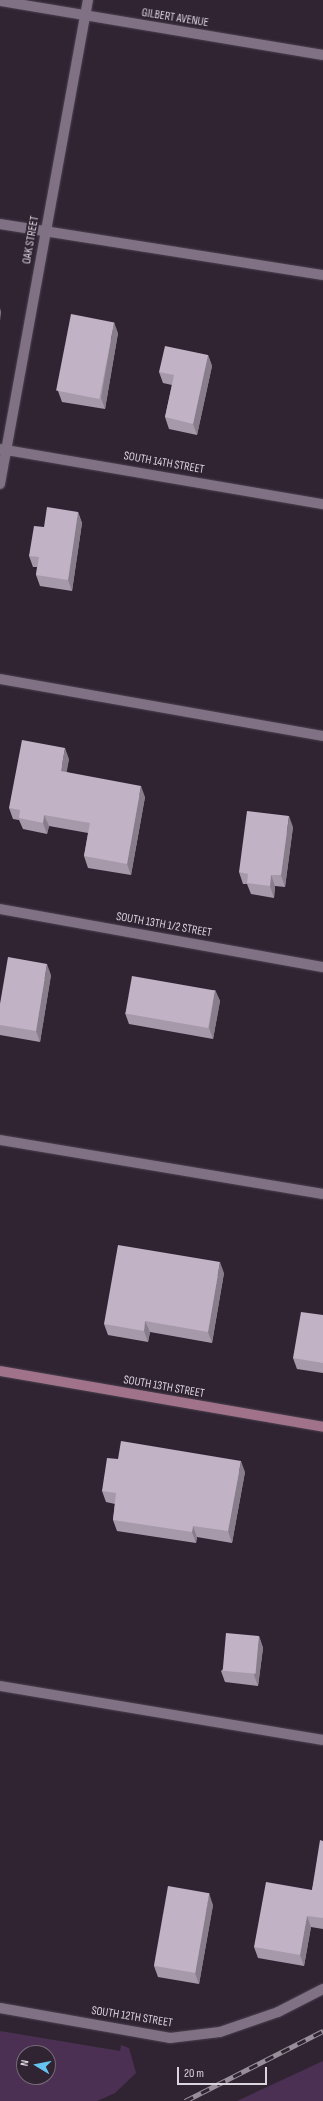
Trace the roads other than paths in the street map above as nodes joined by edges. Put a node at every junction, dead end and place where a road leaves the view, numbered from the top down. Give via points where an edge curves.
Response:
1 (0, 0) edge
2 (88, 0) edge
3 (85, 16) junction
4 (323, 55) edge
5 (0, 224) edge
6 (46, 232) junction
7 (323, 275) edge
8 (3, 450) edge
9 (0, 484) edge
10 (323, 504) edge
11 (0, 679) edge
12 (323, 736) edge
13 (0, 909) edge
14 (323, 967) edge
15 (0, 1140) edge
16 (323, 1194) edge
17 (0, 1371) edge
18 (323, 1427) edge
19 (0, 1686) edge
20 (323, 1740) edge
21 (323, 1989) edge
22 (0, 2008) edge

1 - 3 street, GILBERT AVENUE
2 - 3 street, OAK STREET
3 - 4 street, GILBERT AVENUE
3 - 6 street, OAK STREET
5 - 6 street
6 - 7 street
6 - 8 street, OAK STREET
8 - 9 street, OAK STREET
8 - 10 street, SOUTH 14TH STREET
11 - 12 street
13 - 14 street, SOUTH 13TH 1/2 STREET
15 - 16 street
17 - 18 main road, SOUTH 13TH STREET
19 - 20 street
21 - 22 street, SOUTH 12TH STREET via 278,2012 220,2032 170,2038

